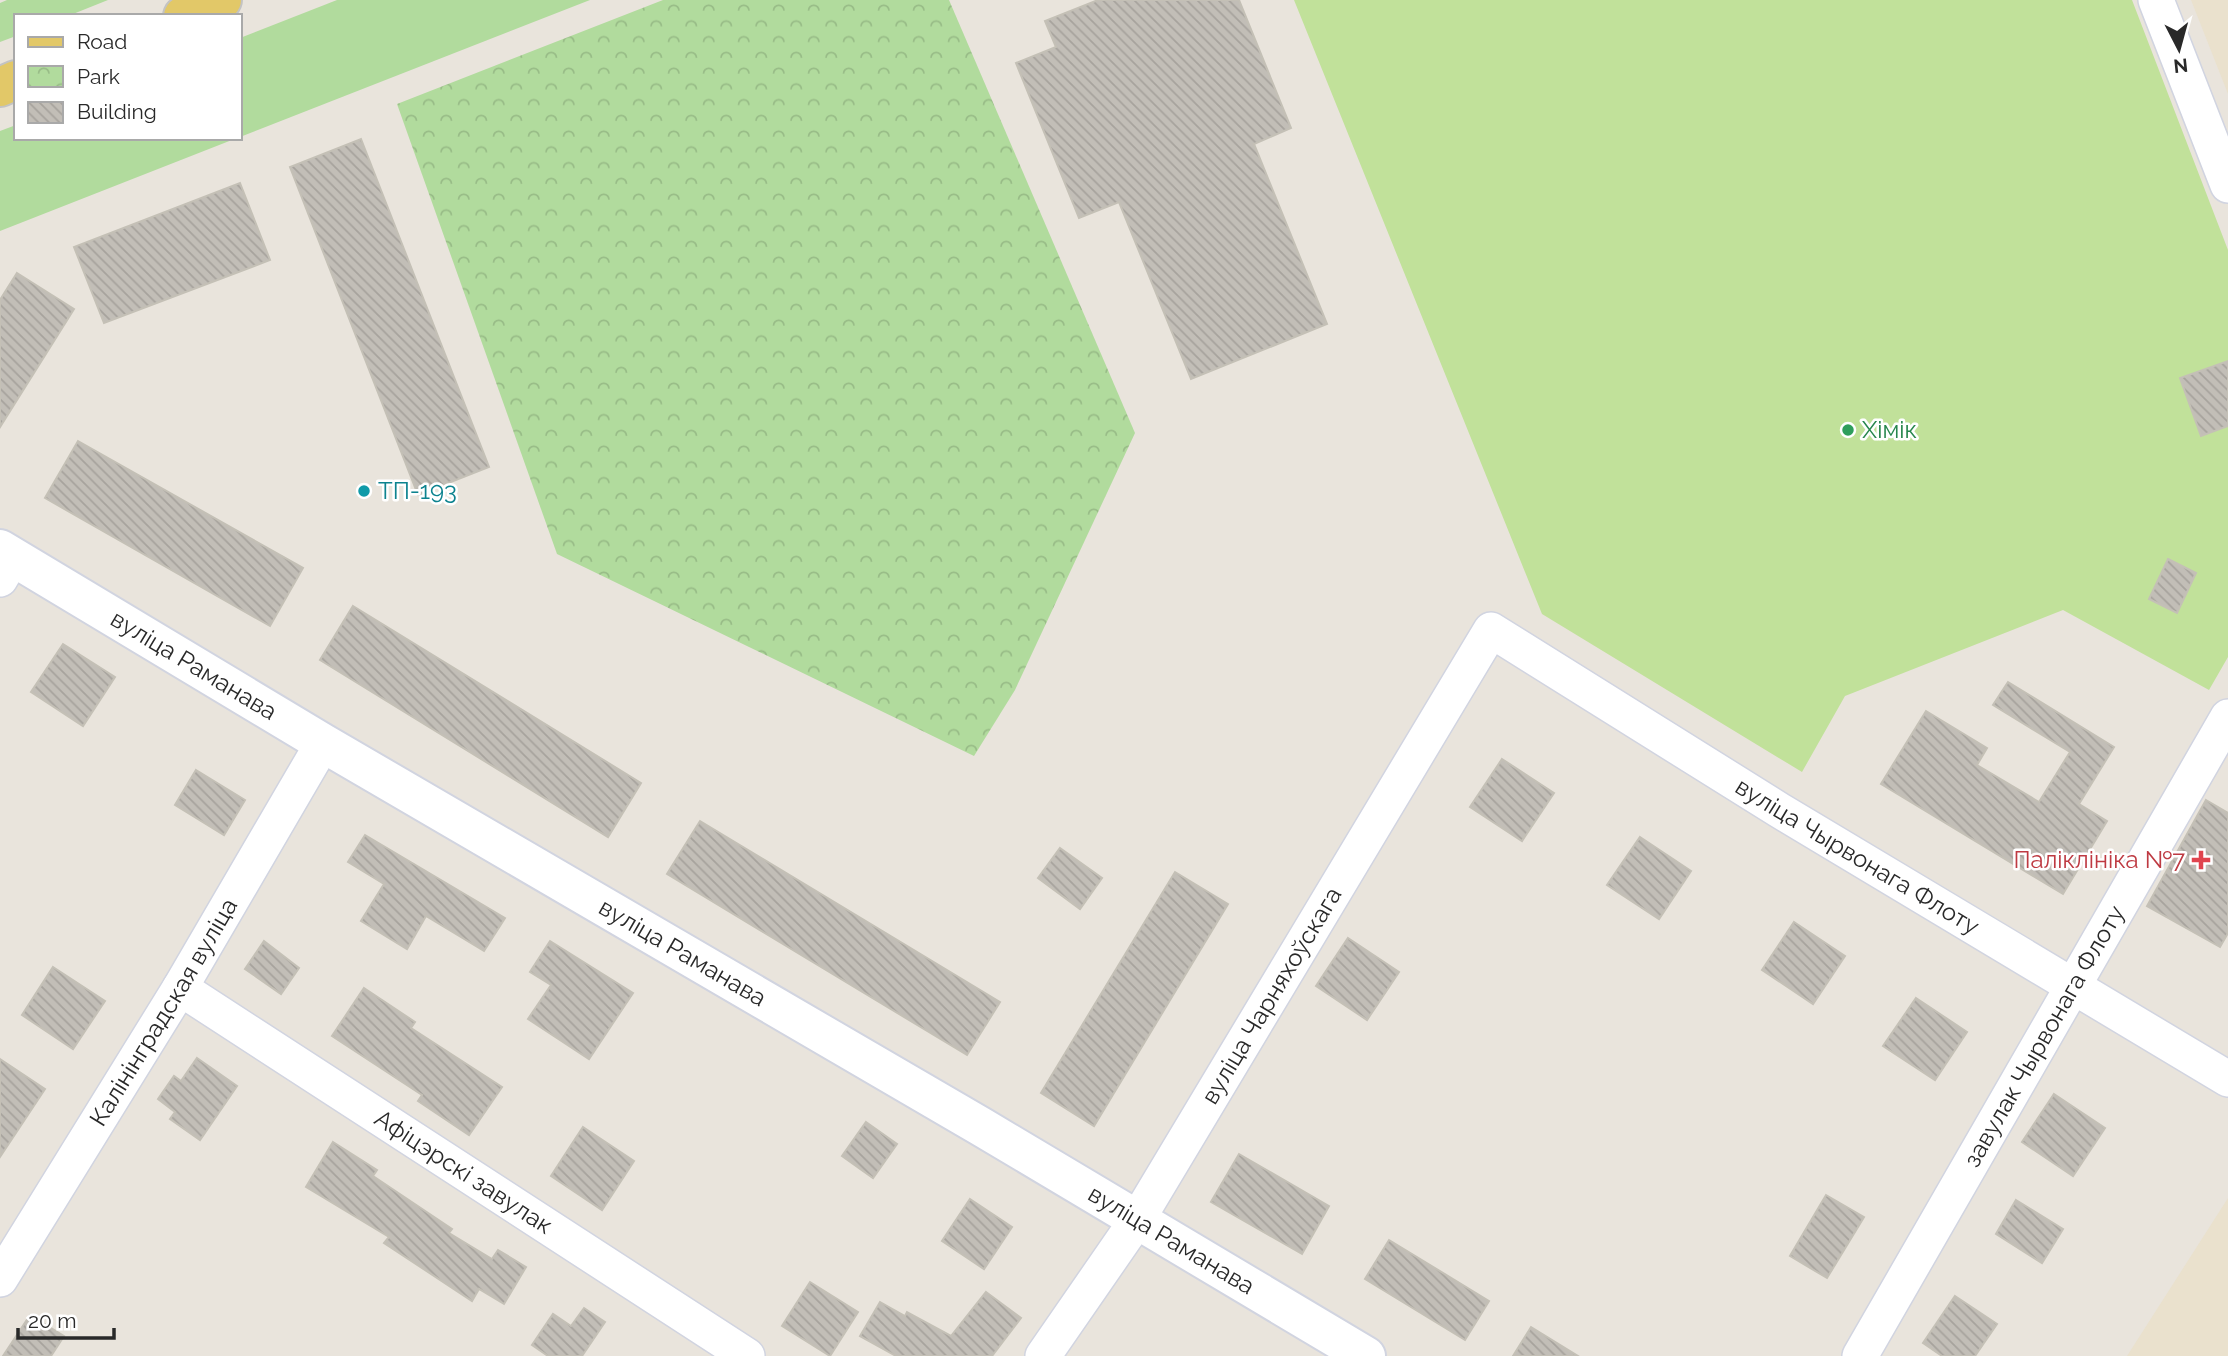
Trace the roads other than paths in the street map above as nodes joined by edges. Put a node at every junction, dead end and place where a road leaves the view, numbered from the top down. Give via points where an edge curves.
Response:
1 (222, 0) edge
2 (2156, 0) edge
3 (188, 14) edge
4 (2228, 185) edge
5 (4, 562) edge
6 (1491, 630) joint
7 (2228, 717) edge
8 (323, 743) junction
9 (2072, 987) junction
10 (180, 988) junction
11 (2228, 1079) edge
12 (1137, 1220) junction
13 (0, 1279) edge
14 (1363, 1355) edge
15 (747, 1356) edge
16 (1043, 1356) edge
17 (1860, 1356) edge

1 - 3 main road
2 - 4 street
5 - 8 main road, вуліца Раманава
6 - 9 street, вуліца Чырвонага Флоту
6 - 12 street, вуліца Чарняхоўскага
7 - 9 street, завулак Чырвонага Флоту
8 - 10 street, Калінінградская вуліца
8 - 12 main road, вуліца Раманава
9 - 11 street, вуліца Чырвонага Флоту
9 - 17 street, завулак Чырвонага Флоту
10 - 13 street, Калінінградская вуліца
10 - 15 street, Афіцэрскі завулак
12 - 14 main road, вуліца Раманава
12 - 16 street, вуліца Чарняхоўскага

